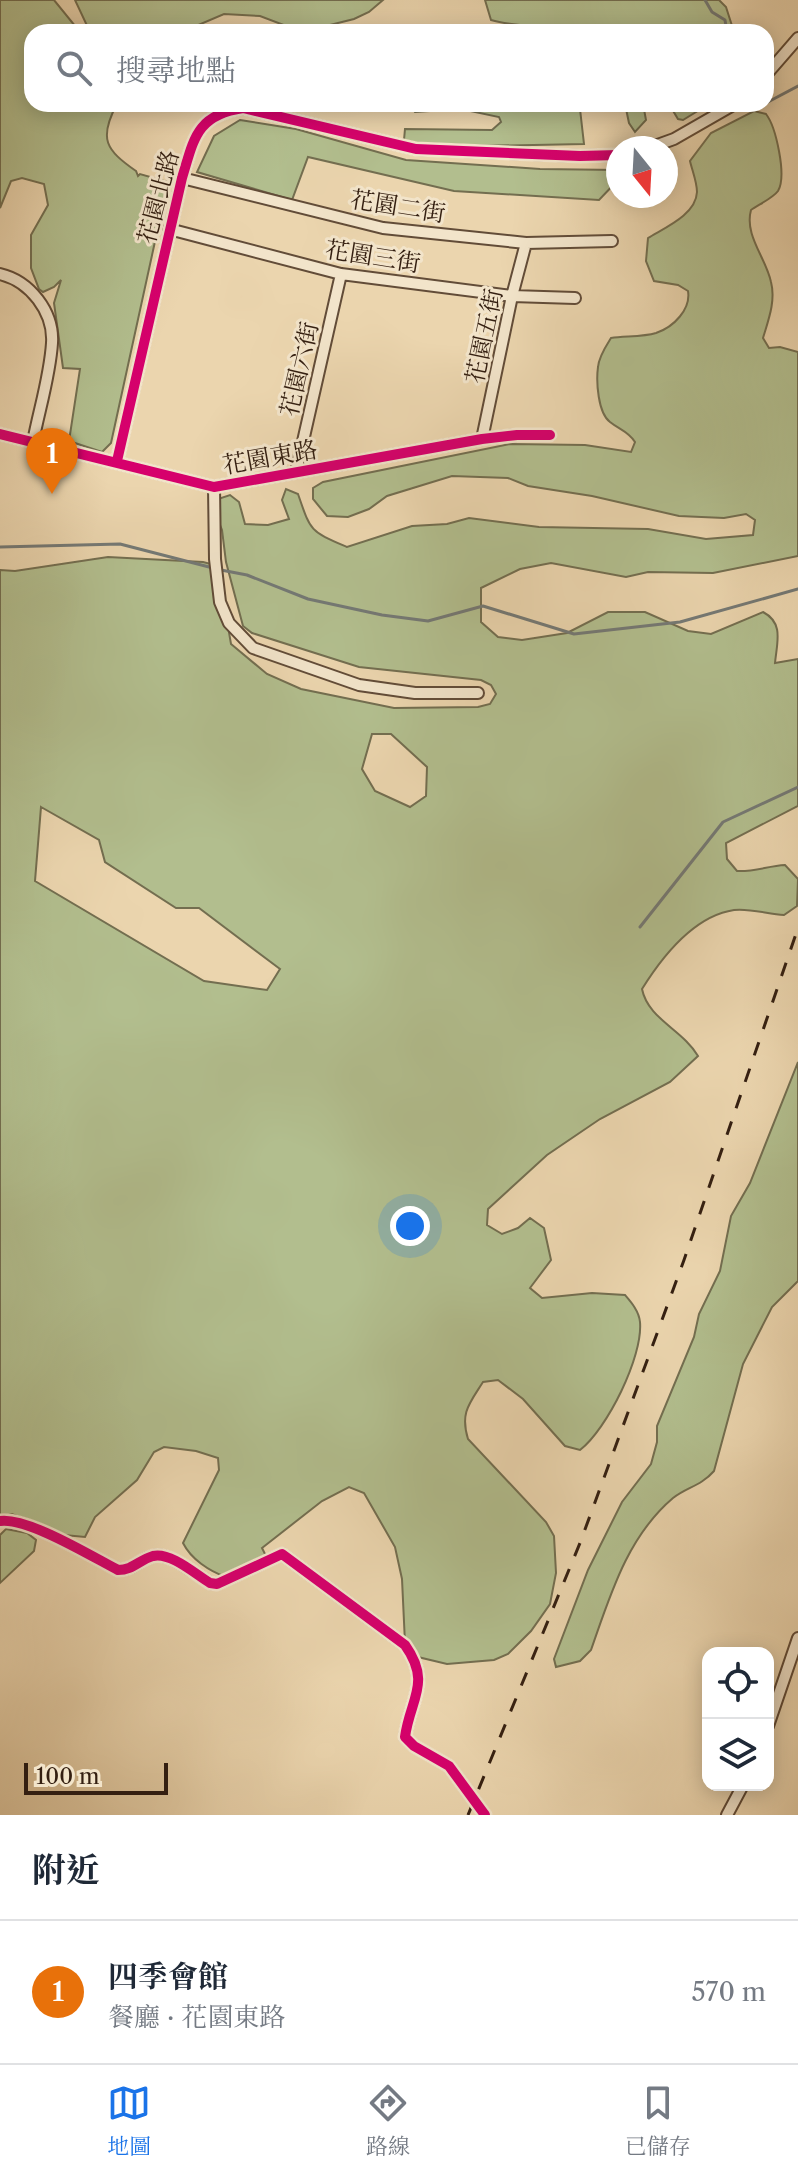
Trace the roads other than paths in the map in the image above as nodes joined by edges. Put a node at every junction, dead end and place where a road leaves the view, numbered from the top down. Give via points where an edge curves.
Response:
1 (798, 38) edge
2 (774, 66) edge
3 (222, 112) edge
4 (260, 112) edge
5 (721, 112) edge
6 (678, 137) edge
7 (606, 155) edge
8 (182, 178) junction
9 (169, 229) junction
10 (612, 241) dead end
11 (526, 243) junction
12 (0, 274) edge
13 (341, 274) junction
14 (512, 296) junction
15 (575, 298) dead end
16 (0, 434) edge
17 (550, 435) dead end
18 (482, 439) junction
19 (33, 442) junction
20 (117, 461) junction
21 (296, 472) junction
22 (214, 487) junction
23 (478, 693) dead end
24 (0, 1521) edge
25 (798, 1638) edge
26 (770, 1719) edge
27 (740, 1791) edge
28 (485, 1815) edge
29 (727, 1815) edge

1 - 2 street
3 - 8 street, 花園北路 via 196,134
4 - 7 street, 花園北路 via 416,149
5 - 6 street
8 - 9 street, 花園北路
8 - 11 street, 花園二街 via 383,228
9 - 13 street, 花園三街
9 - 20 street, 花園北路
10 - 11 street, 花園二街
11 - 14 street, 花園五街
12 - 19 street via 23,284 45,309 50,325 52,342
13 - 14 street, 花園三街
13 - 21 street, 花園六街
14 - 15 street, 花園三街
14 - 18 street, 花園五街
16 - 19 street, 花園東路
17 - 18 street, 花園東路
18 - 21 street, 花園東路
19 - 20 street, 花園東路
20 - 22 street, 花園東路
21 - 22 street, 花園東路
22 - 23 street via 220,602 229,623 253,648 359,685 415,693
24 - 28 street, bridge via 11,1520 58,1539 118,1570 153,1556 169,1557 217,1584 282,1554 405,1645 419,1676 405,1737 449,1766
25 - 26 street
27 - 29 street

